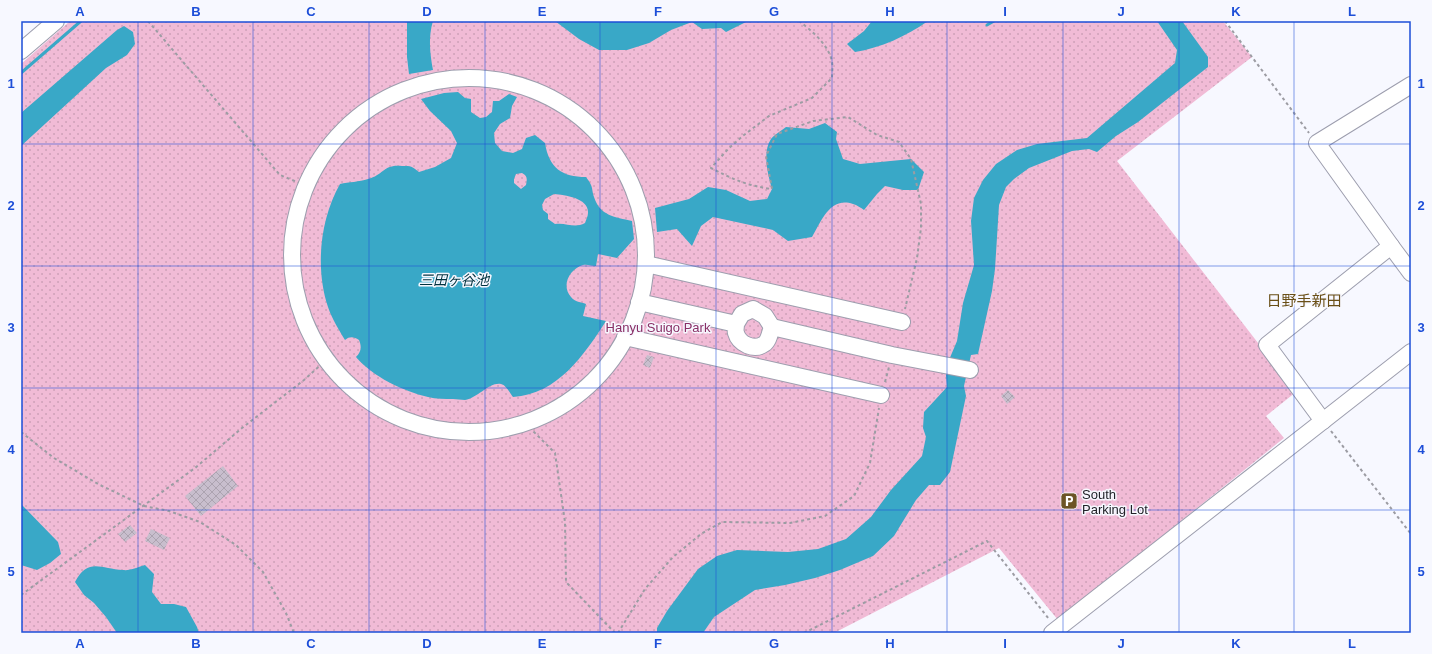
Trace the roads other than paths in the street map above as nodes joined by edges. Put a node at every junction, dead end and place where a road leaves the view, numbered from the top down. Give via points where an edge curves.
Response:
1 (56, 21) edge
2 (21, 51) edge
3 (1411, 85) edge
4 (1391, 246) junction
5 (646, 264) junction
6 (1411, 273) edge
7 (639, 302) junction
8 (902, 322) dead end
9 (736, 324) junction
10 (772, 327) junction
11 (626, 337) junction
12 (1411, 352) edge
13 (970, 370) dead end
14 (881, 395) dead end
15 (1323, 421) junction
16 (1054, 631) edge

1 - 2 street
3 - 4 street via 1317,143
4 - 6 street
4 - 15 street via 1267,345
5 - 7 street
5 - 8 street
5 - 11 street via 645,236 640,210 631,184 618,159 582,118 536,90 509,82 455,78 428,83 396,94 377,104 355,120 319,161 299,207 292,253 293,276 304,320 314,341 342,379 381,409 409,422 451,431 476,432 525,423 550,412 578,394 611,360
7 - 9 street
7 - 11 street
9 - 10 street via 742,314 753,309 765,316
9 - 10 street via 737,337 745,344 756,347 764,344
10 - 13 street
11 - 14 street
12 - 15 street
15 - 16 street

